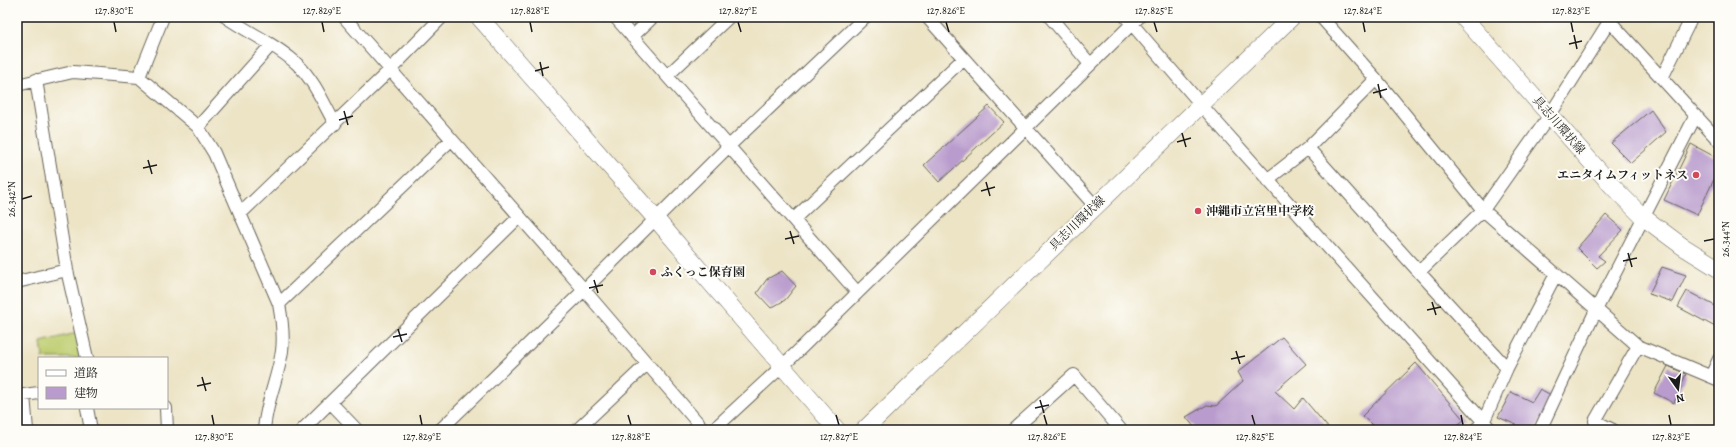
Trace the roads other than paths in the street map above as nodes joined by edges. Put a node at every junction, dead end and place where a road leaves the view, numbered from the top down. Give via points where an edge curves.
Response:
1 (162, 17) edge
2 (226, 17) edge
3 (344, 17) edge
4 (442, 17) edge
5 (479, 17) edge
6 (615, 17) edge
7 (654, 17) edge
8 (729, 17) edge
9 (865, 17) edge
10 (927, 17) edge
11 (1050, 17) edge
12 (1292, 17) edge
13 (1321, 17) edge
14 (1463, 17) edge
15 (1692, 17) edge
16 (1609, 18) edge
17 (1132, 19) edge
18 (632, 37) junction
19 (271, 45) junction
20 (963, 59) junction
21 (1090, 64) junction
22 (391, 69) junction
23 (667, 76) junction
24 (139, 77) junction
25 (1662, 78) junction
26 (1376, 79) junction
27 (36, 80) junction
28 (17, 85) edge
29 (1201, 105) junction
30 (1550, 115) junction
31 (1696, 115) junction
32 (335, 124) junction
33 (198, 127) junction
34 (1024, 128) junction
35 (451, 140) junction
36 (1719, 140) edge
37 (728, 147) junction
38 (1308, 148) junction
39 (1267, 180) junction
40 (1095, 206) junction
41 (1483, 210) junction
42 (240, 214) junction
43 (519, 217) junction
44 (1643, 217) junction
45 (656, 219) junction
46 (794, 219) junction
47 (1719, 269) edge
48 (67, 270) junction
49 (1419, 272) junction
50 (1556, 274) junction
51 (17, 282) edge
52 (584, 290) junction
53 (857, 292) junction
54 (279, 304) junction
55 (1596, 310) junction
56 (1638, 346) junction
57 (87, 357) edge
58 (1719, 359) edge
59 (647, 364) junction
60 (783, 366) junction
61 (1507, 368) junction
62 (1715, 378) edge
63 (38, 393) edge
64 (331, 403) junction
65 (87, 409) edge
66 (166, 409) edge
67 (1592, 426) edge
68 (1483, 428) edge
69 (27, 430) edge
70 (91, 430) edge
71 (166, 430) edge
72 (264, 430) edge
73 (302, 430) edge
74 (357, 430) edge
75 (440, 430) edge
76 (577, 430) edge
77 (704, 430) edge
78 (713, 430) edge
79 (837, 430) edge
80 (864, 430) edge
81 (1013, 430) edge
82 (1122, 430) edge
83 (1540, 430) edge
84 (1613, 430) edge

1 - 24 street
2 - 19 street
3 - 22 street
4 - 22 street
5 - 45 main road
6 - 18 street
7 - 18 street
8 - 23 street
9 - 37 street
10 - 20 street
11 - 21 street
12 - 29 main road, 具志川環状線
13 - 26 street
14 - 30 main road, 具志川環状線
15 - 25 street
16 - 25 street
16 - 30 street
17 - 21 street
17 - 29 street
18 - 23 street
19 - 32 street via 298,64
19 - 33 street
20 - 34 street
20 - 46 street
21 - 34 street
22 - 32 street
22 - 35 street
23 - 37 street
24 - 27 street via 73,72
24 - 33 street
25 - 31 street
26 - 38 street
26 - 41 street
27 - 28 street
27 - 48 street
29 - 39 street
29 - 40 main road, 具志川環状線
30 - 41 street
30 - 44 main road, 具志川環状線
31 - 36 street
31 - 44 street
32 - 42 street
33 - 42 street via 214,153
34 - 40 street
34 - 53 street
35 - 43 street
35 - 54 street
37 - 45 street
37 - 46 street
38 - 39 street
38 - 49 street
39 - 68 street
40 - 80 main road, 具志川環状線
41 - 49 street
41 - 50 street
42 - 54 street
43 - 52 street
43 - 64 street
44 - 47 main road, 具志川環状線
44 - 55 street
45 - 52 street
45 - 60 main road
46 - 53 street
48 - 51 street
48 - 57 street
49 - 61 street
50 - 55 street
50 - 61 street
52 - 59 street
52 - 75 street
53 - 60 street
54 - 72 street via 283,328 282,352 265,413
55 - 56 street
55 - 83 street
56 - 62 street
56 - 67 street
58 - 62 street
59 - 76 street
59 - 77 street
60 - 78 street
60 - 79 main road
61 - 68 street
63 - 69 street via 24,395
64 - 73 street
64 - 74 street
65 - 70 street
66 - 71 street
67 - 84 street
81 - 82 street via 1074,375

